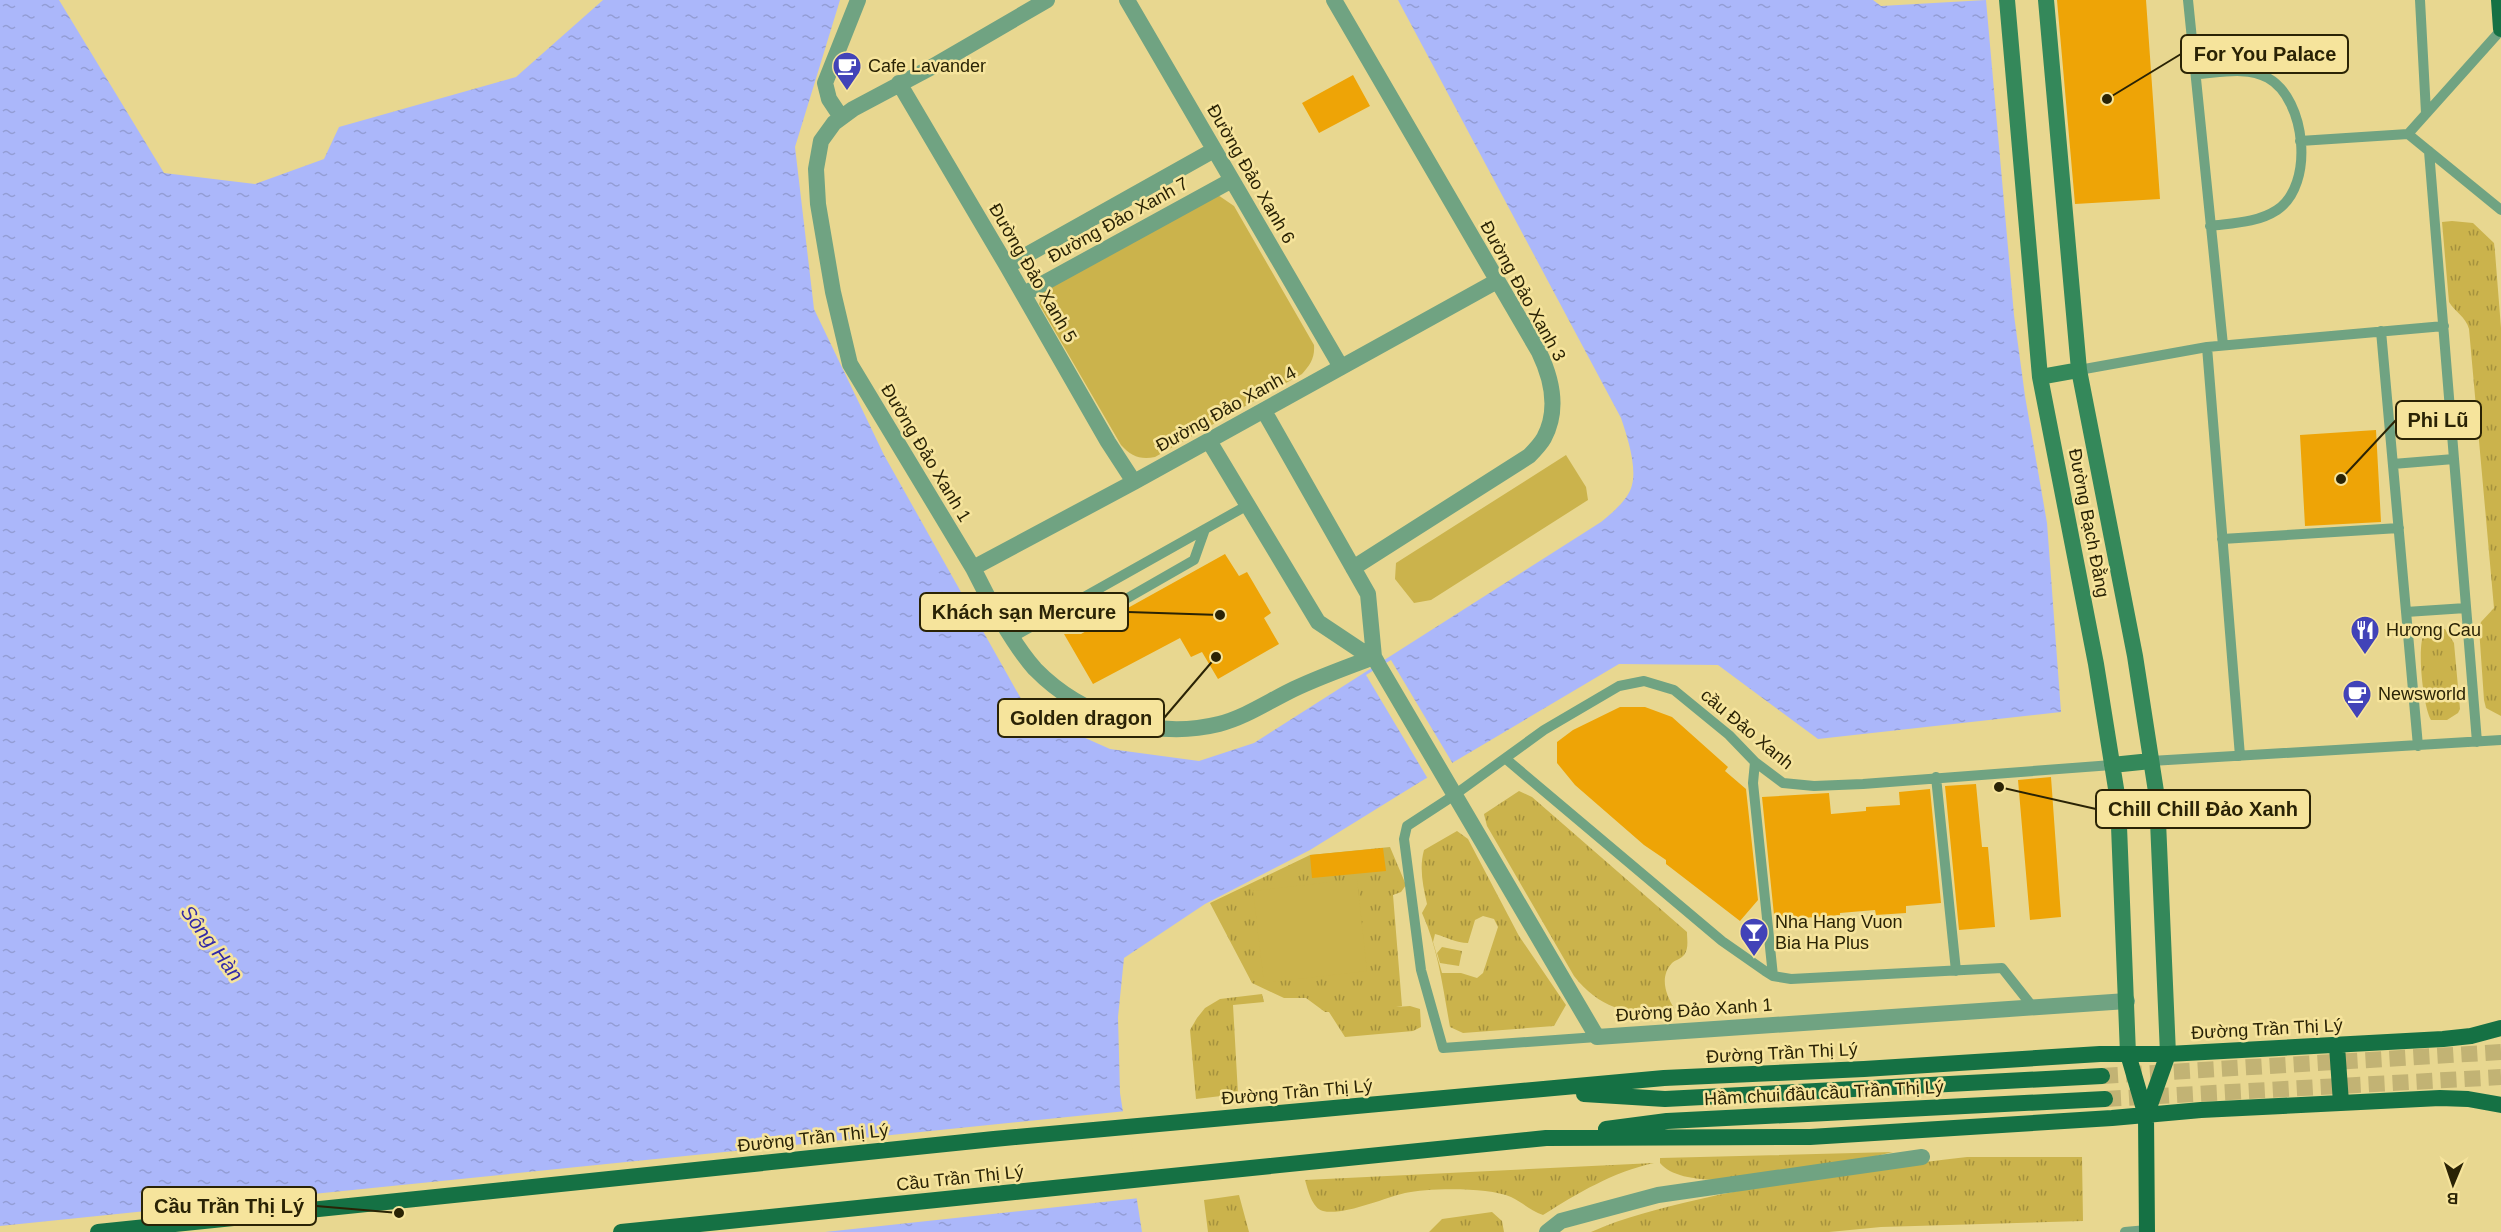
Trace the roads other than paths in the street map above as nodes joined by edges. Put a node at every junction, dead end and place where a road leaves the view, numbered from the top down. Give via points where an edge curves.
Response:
1 (858, 0) edge
2 (1047, 0) edge
3 (1126, 0) edge
4 (1334, 0) edge
5 (2007, 0) edge
6 (2046, 0) edge
7 (2188, 0) edge
8 (2420, 0) edge
9 (2499, 0) edge
10 (2501, 29) edge
11 (2196, 74) junction
12 (899, 83) junction
13 (2427, 113) junction
14 (841, 117) junction
15 (2408, 134) junction
16 (2301, 141) junction
17 (1214, 150) junction
18 (2429, 151) junction
19 (1232, 180) junction
20 (2501, 210) edge
21 (2211, 226) junction
22 (1007, 266) junction
23 (1497, 281) junction
24 (1024, 294) junction
25 (2444, 326) junction
26 (2381, 331) junction
27 (2223, 345) junction
28 (2206, 347) junction
29 (1341, 368) junction
30 (2079, 370) junction
31 (2040, 377) junction
32 (1263, 411) junction
33 (1209, 441) junction
34 (2454, 459) junction
35 (2393, 464) junction
36 (1134, 482) junction
37 (1248, 505) junction
38 (2399, 528) junction
39 (1205, 529) junction
40 (2222, 539) junction
41 (973, 568) junction
42 (1353, 568) junction
43 (2466, 608) junction
44 (2406, 612) junction
45 (1042, 620) junction
46 (1013, 637) junction
47 (1376, 662) junction
48 (2501, 740) edge
49 (2477, 742) junction
50 (2418, 746) junction
51 (2240, 756) junction
52 (1506, 759) junction
53 (2151, 761) junction
54 (1755, 762) junction
55 (2112, 765) junction
56 (1936, 777) junction
57 (1453, 796) junction
58 (1956, 971) junction
59 (1773, 976) junction
60 (2127, 1001) junction
61 (2032, 1006) junction
62 (2501, 1028) edge
63 (1597, 1037) junction
64 (2337, 1046) junction
65 (2128, 1054) junction
66 (2168, 1054) junction
67 (2102, 1076) tunnel mouth
68 (1535, 1091) junction
69 (2104, 1099) tunnel mouth
70 (2341, 1103) junction
71 (2501, 1105) edge
72 (2146, 1116) junction
73 (1546, 1138) junction
74 (1922, 1157) dead end
75 (2147, 1231) edge
76 (98, 1232) edge
77 (621, 1232) edge
78 (1547, 1232) edge
79 (2125, 1232) edge

1 - 14 street via 825,83 829,99
2 - 12 street, Đường Đảo Xanh 1
3 - 17 street, Đường Đảo Xanh 6
4 - 23 street, Đường Đảo Xanh 3
5 - 31 main road, Đường Bạch Đằng
6 - 30 main road, Đường Bạch Đằng
7 - 11 lane
8 - 13 lane
9 - 10 main road
10 - 13 lane
11 - 16 lane via 2246,71 2266,77 2282,88 2291,104
11 - 21 lane
12 - 14 street, Đường Đảo Xanh 1
12 - 22 street, Đường Đảo Xanh 5
13 - 15 lane
14 - 41 street, Đường Đảo Xanh 1 via 821,141 816,169 818,204 843,343 859,382
15 - 16 lane
15 - 18 lane
16 - 21 lane via 2298,179 2291,196 2278,210 2258,220
17 - 19 street, Đường Đảo Xanh 6
17 - 22 street, Đường Đảo Xanh 7
18 - 20 lane
18 - 25 lane
19 - 24 street, Đường Đảo Xanh 7
19 - 29 street, Đường Đảo Xanh 6
21 - 27 lane
22 - 24 street, Đường Đảo Xanh 5
23 - 29 street, Đường Đảo Xanh 4
23 - 42 street, Đường Đảo Xanh 3 via 1547,369 1553,391 1544,438 1529,456
24 - 36 street, Đường Đảo Xanh 5
25 - 26 lane
25 - 34 lane
26 - 27 lane
26 - 35 lane
27 - 28 lane
28 - 30 lane
28 - 40 lane
29 - 32 street, Đường Đảo Xanh 4
30 - 31 main road
30 - 53 main road, Đường Bạch Đằng via 2135,656
31 - 55 main road, Đường Bạch Đằng
32 - 33 street, Đường Đảo Xanh 4
32 - 42 street, Đường Đảo Xanh 1
33 - 36 street, Đường Đảo Xanh 4
33 - 37 street, Đường Đảo Xanh 1
34 - 35 lane
34 - 43 lane
35 - 38 lane
36 - 41 street, Đường Đảo Xanh 4
37 - 39 lane
37 - 47 street, Đường Đảo Xanh 1 via 1318,622
38 - 40 lane
38 - 44 lane
39 - 45 lane
39 - 45 lane via 1194,560 1077,627
40 - 51 lane
41 - 46 street, Đường Đảo Xanh 1
42 - 47 street, Đường Đảo Xanh 1 via 1368,594
43 - 44 lane
43 - 49 lane
44 - 50 lane
45 - 46 lane
46 - 47 street, Đường Đảo Xanh 1 via 1034,668 1082,704 1120,721 1158,728 1199,728 1220,723 1295,689
47 - 57 street, Đường Đảo Xanh 1
48 - 49 lane
49 - 50 lane
50 - 51 lane
51 - 53 lane
52 - 54 lane, cầu Đảo Xanh via 1544,730 1619,686 1644,681 1674,690
52 - 57 lane, cầu Đảo Xanh
52 - 59 lane via 1722,941
53 - 55 main road
53 - 66 main road, Đường Bạch Đằng via 2157,798
54 - 56 lane, cầu Đảo Xanh via 1782,783 1814,786
54 - 59 lane via 1753,783
55 - 56 lane, cầu Đảo Xanh
55 - 60 main road, Đường Bạch Đằng via 2118,801
56 - 58 lane
57 - 63 street, Đường Đảo Xanh 1
57 - 63 lane, cầu Đảo Xanh via 1407,826 1404,848 1421,970 1443,1048
58 - 59 lane via 1791,979
58 - 61 lane via 2001,968
60 - 61 street, Đường Đảo Xanh 1
60 - 65 main road, Đường Bạch Đằng
61 - 63 street, Đường Đảo Xanh 1
62 - 64 main road, Đường Trần Thị Lý via 2471,1036
64 - 66 main road, Đường Trần Thị Lý
64 - 70 main road
65 - 66 main road, Đường Trần Thị Lý
65 - 68 main road, Đường Trần Thị Lý via 1664,1078
65 - 72 main road
66 - 72 main road
67 - 68 main road, Hầm chui đầu cầu Trần Thị Lý via 1665,1099
68 - 76 main road, Đường Trần Thị Lý via 970,1142
69 - 73 main road, Hầm chui đầu cầu Trần Thị Lý via 1667,1120
70 - 71 main road via 2440,1098
70 - 72 main road
72 - 73 main road via 1810,1137
72 - 75 main road
73 - 77 main road, Cầu Trần Thị Lý
74 - 78 street via 1658,1195 1561,1221
75 - 79 lane

